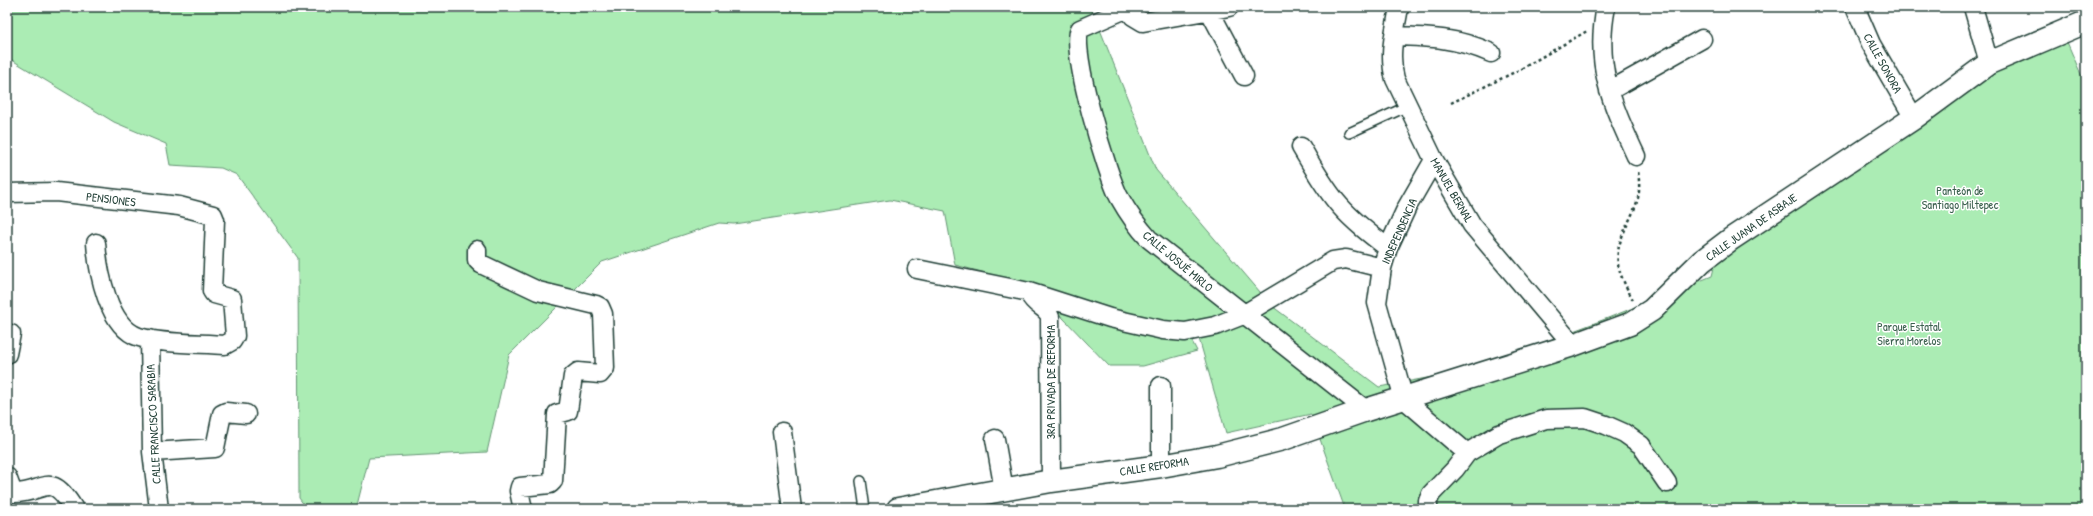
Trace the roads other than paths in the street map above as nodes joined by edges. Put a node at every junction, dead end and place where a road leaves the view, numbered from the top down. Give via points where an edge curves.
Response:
1 (1229, 7) edge
2 (1398, 7) edge
3 (1855, 7) edge
4 (1973, 7) edge
5 (1128, 8) edge
6 (1210, 10) junction
7 (1604, 15) edge
8 (2086, 22) edge
9 (1394, 36) junction
10 (1702, 39) dead end
11 (1491, 53) dead end
12 (1989, 63) junction
13 (1244, 76) dead end
14 (1608, 91) junction
15 (1408, 106) junction
16 (1914, 118) junction
17 (1349, 133) dead end
18 (1301, 147) dead end
19 (1636, 156) road end
20 (1434, 160) junction
21 (10, 192) edge
22 (96, 244) dead end
23 (1388, 248) junction
24 (477, 250) dead end
25 (1382, 268) junction
26 (917, 269) dead end
27 (1029, 292) junction
28 (1243, 315) junction
29 (11, 334) dead end
30 (150, 339) junction
31 (1573, 345) junction
32 (7, 354) edge
33 (1161, 386) dead end
34 (1404, 399) junction
35 (1366, 410) junction
36 (246, 414) dead end
37 (782, 432) dead end
38 (995, 439) dead end
39 (152, 452) junction
40 (1467, 453) junction
41 (1161, 466) junction
42 (7, 477) edge
43 (861, 481) dead end
44 (1051, 481) junction
45 (1667, 483) dead end
46 (1004, 490) junction
47 (74, 509) edge
48 (159, 509) edge
49 (523, 509) edge
50 (792, 509) edge
51 (865, 509) edge
52 (898, 509) edge
53 (1428, 509) edge

1 - 6 street
2 - 9 street, MANUEL BERNAL
3 - 16 street, CALLE SONORA via 1871,44
4 - 12 street
5 - 6 street via 1137,20 1143,22
5 - 28 street, CALLE JOSUÉ MIRLO via 1080,29 1077,42 1085,84 1110,174 1133,221 1149,239
6 - 13 street
7 - 14 street via 1601,42
8 - 12 street, CALLE JUANA DE ASBAJE
9 - 11 street via 1461,41
9 - 15 street, MANUEL BERNAL via 1390,57 1392,68
10 - 14 street
12 - 16 street, CALLE JUANA DE ASBAJE
14 - 19 street
15 - 17 lane
15 - 20 street, MANUEL BERNAL
16 - 31 street, CALLE JUANA DE ASBAJE via 1731,239 1702,261 1652,310 1640,318
18 - 23 street via 1339,206
20 - 23 street, INDEPENDENCIA via 1407,207
20 - 31 street, MANUEL BERNAL via 1472,225
21 - 30 street, PENSIONES via 56,192 179,206 213,215 215,220 212,291 214,294 232,299 232,342 225,345
22 - 30 street via 100,280 116,316 127,330
23 - 25 street, INDEPENDENCIA
24 - 49 street via 477,260 487,267 538,291 600,307 603,314 605,368 600,374 578,372 573,376 568,410 557,414 553,481 550,484 520,487
25 - 28 street via 1346,259 1333,262
25 - 34 street, INDEPENDENCIA via 1377,303
26 - 27 street
27 - 28 street via 1110,318 1164,330 1202,330
27 - 44 street, 3RA PRIVADA DE REFORMA via 1035,302 1047,310 1050,317
28 - 35 street, CALLE JOSUÉ MIRLO
29 - 32 street
30 - 39 street, CALLE FRANCISCO SARABIA
31 - 34 street, CALLE JUANA DE ASBAJE
33 - 41 street
34 - 35 street, CALLE REFORMA
34 - 40 street
35 - 41 street, CALLE REFORMA via 1283,439 1217,456
36 - 39 street via 222,414 214,448
37 - 50 street
38 - 46 street
39 - 48 street, CALLE FRANCISCO SARABIA
40 - 45 street via 1498,434 1546,419 1585,418 1624,433 1641,445
40 - 53 street via 1431,494
41 - 44 street, CALLE REFORMA
42 - 47 street via 14,493 46,485 53,486 67,498
43 - 51 lane
44 - 46 street, CALLE REFORMA
46 - 52 street, CALLE REFORMA

